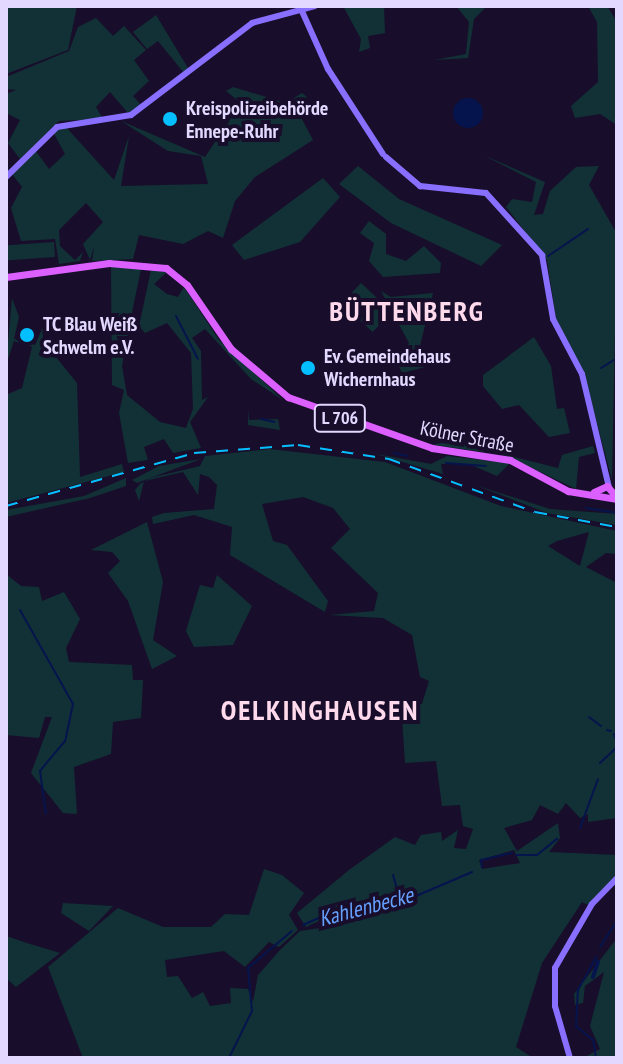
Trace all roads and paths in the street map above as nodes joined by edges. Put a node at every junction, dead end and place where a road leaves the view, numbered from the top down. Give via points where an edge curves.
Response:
1 (315, 6) edge
2 (301, 9) junction
3 (6, 177) edge
4 (9, 277) edge
5 (609, 493) edge
6 (617, 878) edge
7 (570, 1058) edge

1 - 2 street
2 - 3 street via 252,23 131,115 67,123
2 - 5 street via 384,156 420,186 483,191 523,226 545,261 553,319 581,370
4 - 5 main road, Kölner Straße / L 706 via 109,263 166,268 183,280 236,355 288,397 432,448 505,458 564,490
6 - 7 street via 592,904 555,968 555,1006

